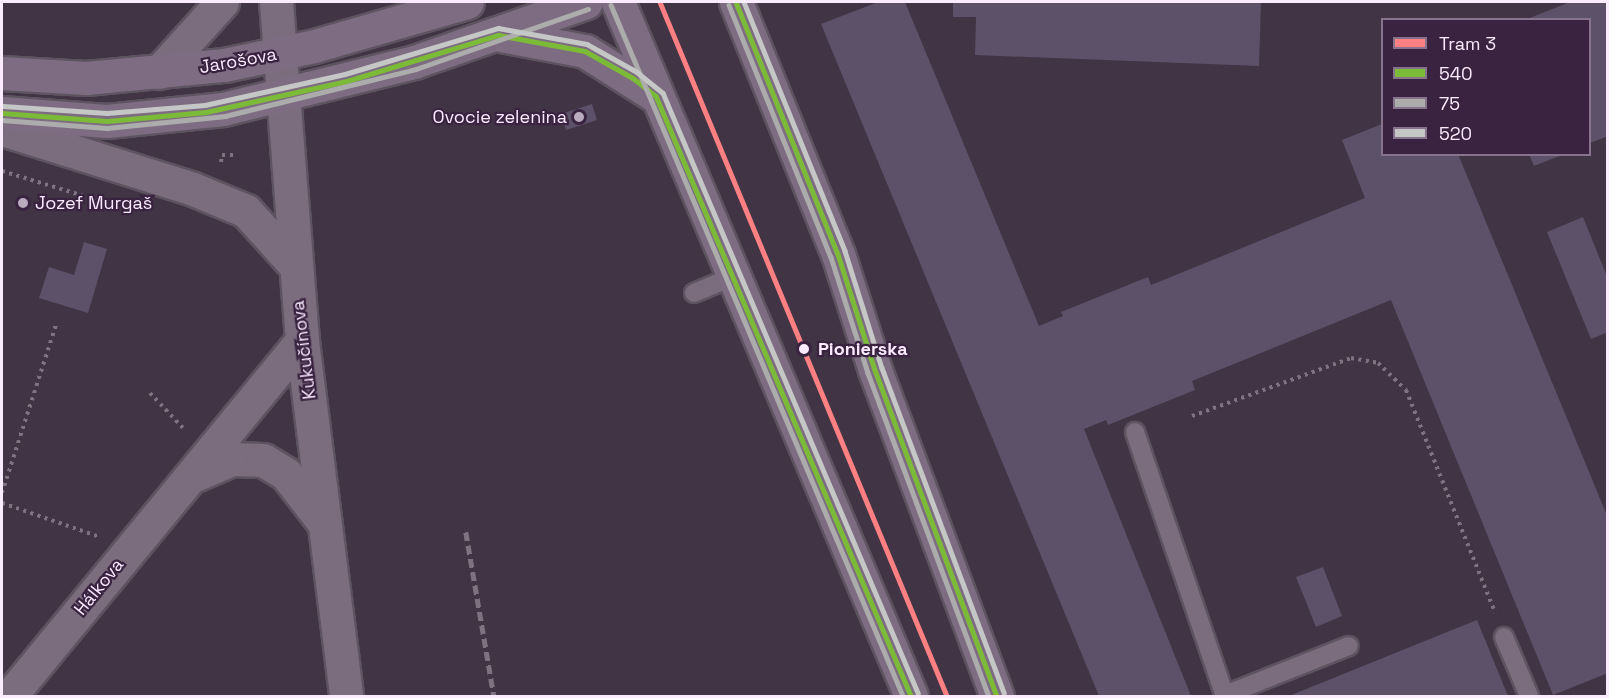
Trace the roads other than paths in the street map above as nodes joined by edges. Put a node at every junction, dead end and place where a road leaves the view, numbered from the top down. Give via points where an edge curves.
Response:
1 (222, 2) edge
2 (276, 2) edge
3 (467, 2) edge
4 (586, 2) edge
5 (618, 2) edge
6 (736, 2) edge
7 (498, 35) junction
8 (279, 54) junction
9 (159, 72) junction
10 (2, 73) edge
11 (656, 96) junction
12 (282, 97) junction
13 (2, 113) edge
14 (2, 129) edge
15 (295, 265) junction
16 (732, 277) junction
17 (694, 293) dead end
18 (302, 341) junction
19 (1135, 432) dead end
20 (200, 467) junction
21 (327, 527) junction
22 (1504, 637) road end
23 (1349, 646) dead end
24 (10, 696) edge
25 (346, 696) edge
26 (911, 696) edge
27 (997, 696) edge
28 (1225, 696) edge
29 (1529, 696) edge

1 - 9 street
2 - 8 street, Kukučínova
3 - 8 main road, Jarošova
4 - 7 main road
5 - 11 main road
6 - 27 main road via 838,254 883,392
7 - 11 main road via 585,51
7 - 12 main road
8 - 9 main road, Jarošova
8 - 12 street, Kukučínova
9 - 10 main road, Jarošova via 86,78
11 - 16 main road
12 - 13 main road via 206,112 126,120
12 - 15 street, Kukučínova
14 - 15 street via 193,189 246,211
15 - 18 street, Kukučínova
16 - 17 lane
16 - 26 main road
18 - 20 street, Hálkova
18 - 21 street, Kukučínova
19 - 28 lane
20 - 21 street, Hálkova via 232,459 263,460 292,480
20 - 24 street, Hálkova
21 - 25 street, Kukučínova
22 - 29 lane
23 - 28 lane

